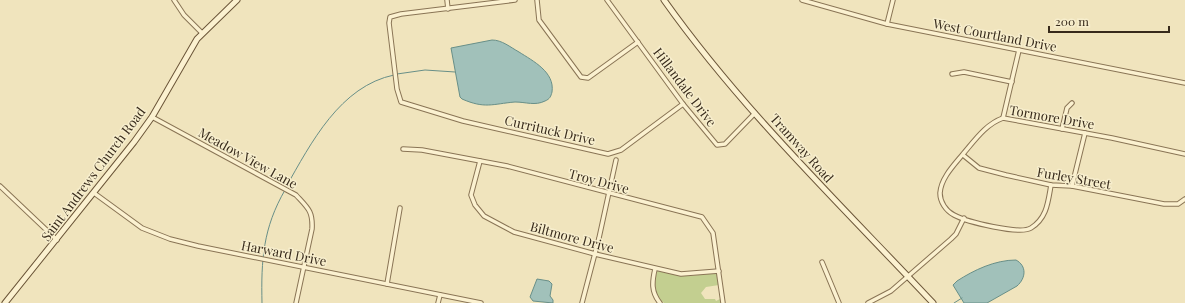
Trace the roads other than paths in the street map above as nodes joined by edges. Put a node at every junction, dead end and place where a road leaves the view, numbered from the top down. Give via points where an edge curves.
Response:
1 (174, 0) edge
2 (237, 0) edge
3 (447, 0) edge
4 (515, 0) edge
5 (537, 0) edge
6 (607, 0) edge
7 (664, 0) edge
8 (802, 0) edge
9 (892, 0) edge
10 (448, 9) junction
11 (887, 24) junction
12 (202, 33) junction
13 (638, 42) junction
14 (1019, 50) junction
15 (952, 74) dead end
16 (1012, 82) junction
17 (1185, 83) edge
18 (1072, 103) dead end
19 (683, 104) junction
20 (755, 113) junction
21 (152, 117) junction
22 (1004, 118) junction
23 (1062, 128) junction
24 (1085, 133) junction
25 (403, 149) dead end
26 (1185, 154) edge
27 (963, 155) junction
28 (616, 160) dead end
29 (480, 161) junction
30 (1051, 185) junction
31 (0, 186) edge
32 (1072, 186) junction
33 (94, 193) junction
34 (610, 194) junction
35 (1185, 199) edge
36 (400, 208) dead end
37 (964, 218) junction
38 (57, 240) junction
39 (595, 254) junction
40 (822, 262) dead end
41 (304, 267) junction
42 (655, 269) junction
43 (719, 271) junction
44 (907, 276) junction
45 (387, 284) junction
46 (440, 295) junction
47 (5, 303) edge
48 (296, 303) edge
49 (438, 303) edge
50 (481, 303) edge
51 (582, 303) edge
52 (660, 303) edge
53 (723, 303) edge
54 (839, 303) edge
55 (868, 303) edge
56 (933, 303) edge

1 - 12 street via 184,15
2 - 12 main road, Saint Andrews Church Road
3 - 10 street
4 - 10 street
5 - 13 street via 539,20 581,76 588,78
6 - 13 street, Hillandale Drive
7 - 20 main road, Tramway Road
8 - 11 street, West Courtland Drive
9 - 11 street
10 - 19 street, Currituck Drive via 390,17 397,89 401,102 463,120 608,154 621,150
11 - 14 street, West Courtland Drive
12 - 21 main road, Saint Andrews Church Road
13 - 19 street, Hillandale Drive
14 - 16 street
14 - 17 street, West Courtland Drive
15 - 16 street via 964,72
16 - 22 street
18 - 23 street via 1067,108
19 - 20 street, Hillandale Drive via 717,145 725,144
20 - 44 main road, Tramway Road
21 - 33 main road, Saint Andrews Church Road
21 - 41 street, Meadow View Lane via 296,195 308,207 312,218
22 - 23 street, Tormore Drive
22 - 27 street, Tormore Drive via 993,122
23 - 24 street, Tormore Drive
24 - 26 street, Tormore Drive
24 - 32 street
25 - 29 street, Troy Drive
27 - 30 street, Furley Street via 979,168
27 - 37 street, Tormore Drive via 948,172 940,193 943,206 954,215
28 - 34 street
29 - 34 street, Troy Drive
29 - 39 street, Biltmore Drive via 471,195 484,216 514,232
30 - 32 street, Furley Street
30 - 37 street, Tormore Drive via 1047,208 1042,219 1030,229 1015,231
31 - 38 street
32 - 35 street, Furley Street via 1164,204 1178,204
33 - 38 main road, Saint Andrews Church Road
33 - 41 street, Harward Drive via 142,228 170,239
34 - 39 street
34 - 43 street, Troy Drive via 702,217 713,233
36 - 45 street
37 - 44 street via 956,234
38 - 47 main road, Saint Andrews Church Road
39 - 42 street, Biltmore Drive
39 - 51 street
40 - 54 street
41 - 45 street, Harward Drive
41 - 48 street, Meadow View Lane
42 - 43 street, Biltmore Drive via 688,274
42 - 52 street via 652,284
43 - 53 street, Troy Drive
44 - 55 street via 887,294
44 - 56 main road, Tramway Road
45 - 46 street, Harward Drive
46 - 49 street
46 - 50 street, Harward Drive

